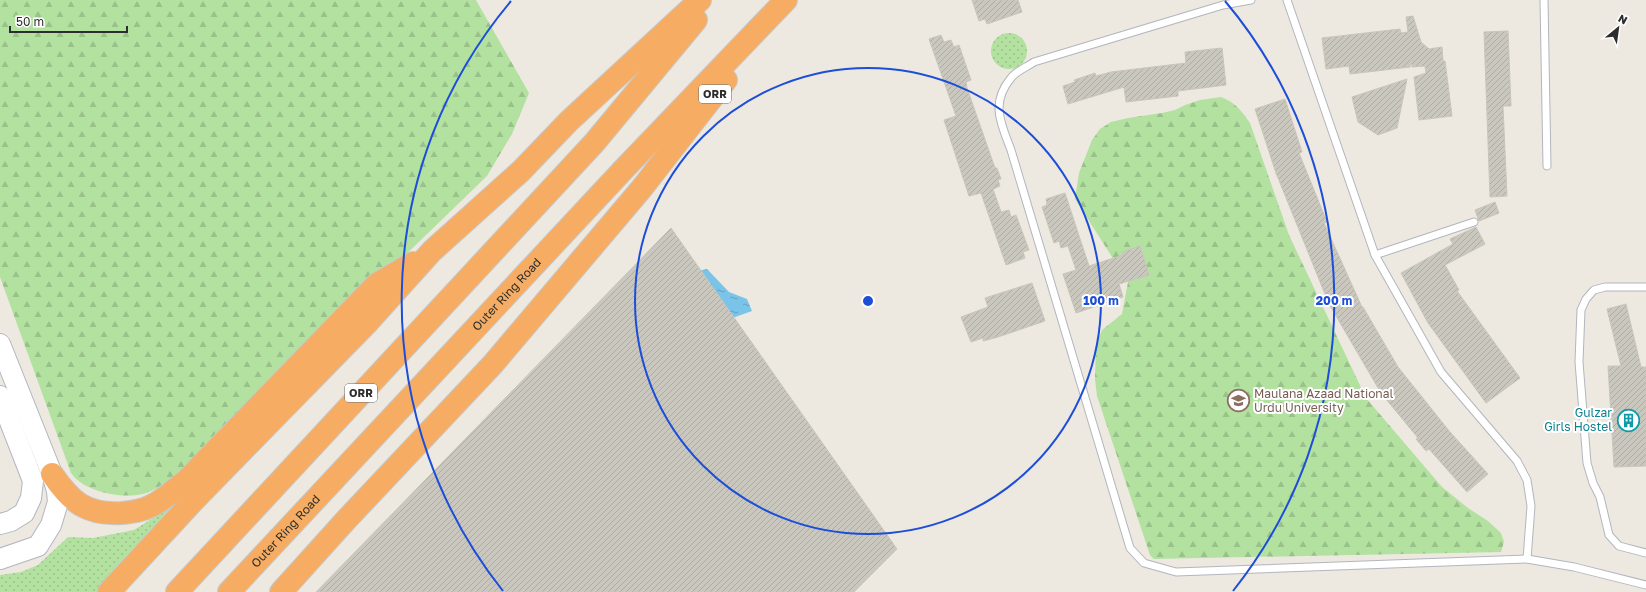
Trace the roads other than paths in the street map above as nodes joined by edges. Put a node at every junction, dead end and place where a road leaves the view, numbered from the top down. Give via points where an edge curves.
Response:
1 (700, 0) edge
2 (712, 0) edge
3 (786, 0) edge
4 (1251, 0) edge
5 (1287, 0) edge
6 (1544, 0) edge
7 (1222, 3) edge
8 (1547, 166) dead end
9 (1474, 222) dead end
10 (432, 251) junction
11 (1375, 255) junction
12 (1646, 287) edge
13 (0, 344) edge
14 (0, 396) edge
15 (52, 474) junction
16 (0, 524) edge
17 (1646, 553) edge
18 (0, 559) edge
19 (1527, 559) junction
20 (1646, 585) edge
21 (109, 592) edge
22 (177, 592) edge
23 (229, 592) edge
24 (281, 592) edge

1 - 10 highway via 569,121 521,171
2 - 22 highway, ORR via 594,143
3 - 23 highway, Outer Ring Road / ORR via 574,221
3 - 24 highway, ORR via 642,188 493,364
4 - 7 lane
5 - 11 lane
6 - 8 lane
7 - 19 lane via 1034,62 1011,77 998,101 1001,122 1012,150 1130,548 1144,563 1176,572
9 - 11 lane
10 - 15 highway via 377,284 186,481 151,506 134,512 91,511 75,502
10 - 21 highway via 369,321 196,498
11 - 19 lane via 1441,372 1517,461 1527,480 1531,506
12 - 17 lane via 1605,287 1594,290 1581,310 1579,362 1587,463 1600,497 1609,535 1619,546
13 - 15 main road
14 - 16 main road via 33,481 31,498 24,513
15 - 18 main road via 58,502 51,525 38,546
19 - 20 lane via 1574,567

